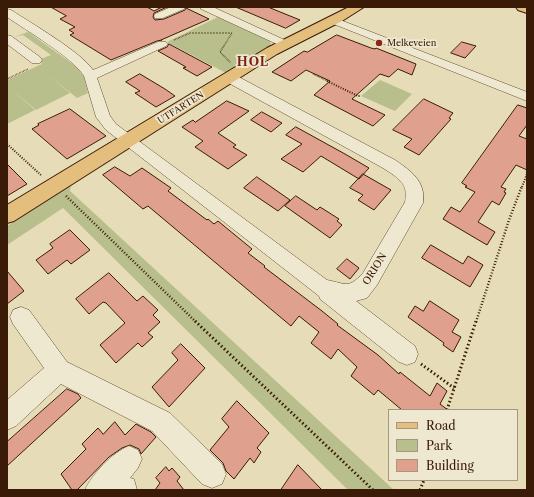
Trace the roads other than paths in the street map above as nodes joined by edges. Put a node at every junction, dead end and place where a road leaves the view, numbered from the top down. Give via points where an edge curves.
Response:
1 (180, 7) edge
2 (204, 7) edge
3 (358, 7) edge
4 (522, 7) edge
5 (527, 9) edge
6 (7, 12) edge
7 (159, 16) dead end
8 (335, 21) junction
9 (29, 27) junction
10 (7, 37) edge
11 (162, 44) road end
12 (285, 44) junction
13 (36, 60) dead end
14 (235, 75) junction
15 (90, 76) junction
16 (527, 97) edge
17 (128, 141) junction
18 (7, 215) edge
19 (322, 288) junction
20 (21, 317) dead end
21 (407, 354) road end
22 (58, 370) junction
23 (7, 417) edge
24 (129, 459) dead end
25 (212, 474) dead end
26 (116, 490) edge

1 - 7 street
2 - 12 street
3 - 8 main road, UTFARTEN
4 - 5 main road
6 - 9 street
8 - 12 main road, UTFARTEN
8 - 16 street
9 - 10 street
9 - 15 street via 71,56
10 - 13 street
11 - 15 street
12 - 14 main road, UTFARTEN
14 - 17 main road, UTFARTEN
14 - 19 street, ORION via 389,164 408,177 415,188 414,203 370,279 360,291 347,294
15 - 17 street, ORION via 103,117
17 - 18 main road, UTFARTEN
17 - 19 street, ORION
19 - 21 street
20 - 22 street
22 - 23 street
22 - 25 street via 161,422
24 - 26 street

